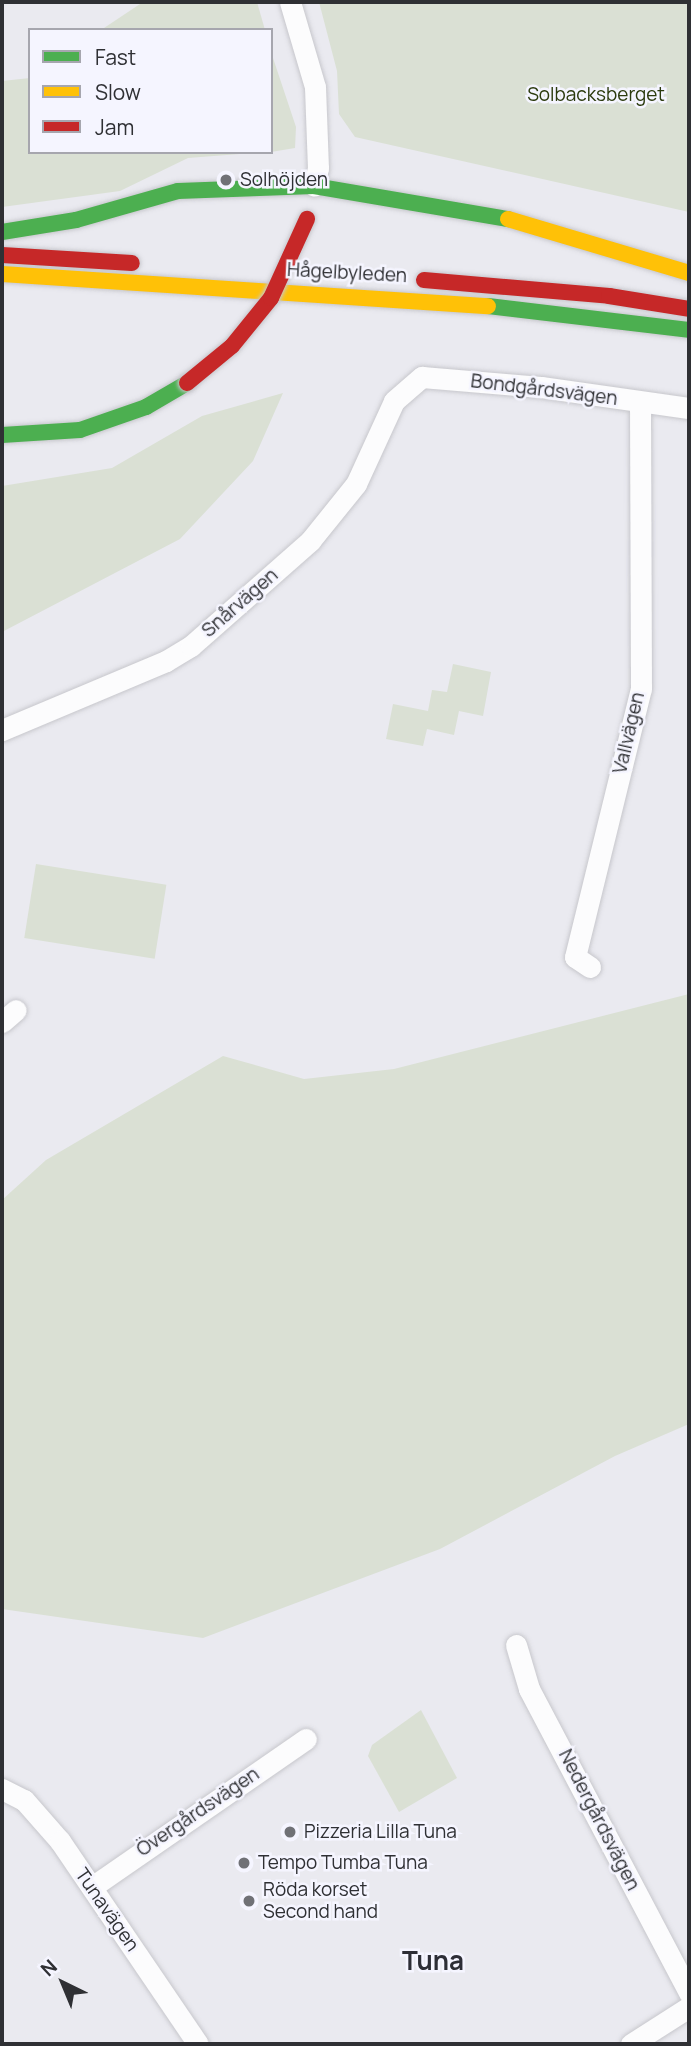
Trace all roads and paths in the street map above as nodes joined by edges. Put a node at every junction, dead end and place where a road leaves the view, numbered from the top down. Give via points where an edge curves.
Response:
1 (290, 2) edge
2 (314, 186) junction
3 (2, 232) edge
4 (2, 255) edge
5 (155, 264) dead end
6 (266, 271) dead end
7 (307, 273) dead end
8 (2, 274) edge
9 (689, 274) edge
10 (412, 279) dead end
11 (110, 281) junction
12 (2, 285) edge
13 (689, 309) edge
14 (689, 330) edge
15 (402, 390) joint
16 (640, 402) junction
17 (689, 408) edge
18 (2, 435) edge
19 (2, 730) edge
20 (590, 967) dead end
21 (516, 1645) dead end
22 (306, 1739) dead end
23 (2, 1789) edge
24 (92, 1887) junction
25 (689, 1993) edge
26 (689, 2007) edge
27 (198, 2044) edge
28 (631, 2044) edge

1 - 2 street via 315,87 318,168
2 - 3 main road via 178,191 76,220
2 - 9 main road via 482,211
2 - 18 main road, bridge via 307,219 271,298 232,346 187,383 146,407 80,430
4 - 5 main road
6 - 7 main road, Hågelbyleden
8 - 11 main road, Hågelbyleden
10 - 13 main road, Hågelbyleden via 609,296
11 - 12 main road
11 - 14 main road, Hågelbyleden via 432,299
15 - 16 street, Bondgårdsvägen via 422,377
15 - 19 street, Snårvägen via 375,450 341,505 310,541 191,646 166,662
16 - 17 street, Bondgårdsvägen
16 - 20 street, Vallvägen via 641,689 575,957
21 - 25 street, Nedergårdsvägen via 529,1689
22 - 24 street, Övergårdsvägen
23 - 24 street, Tunavägen via 35,1811
24 - 27 street, Tunavägen
26 - 28 street

